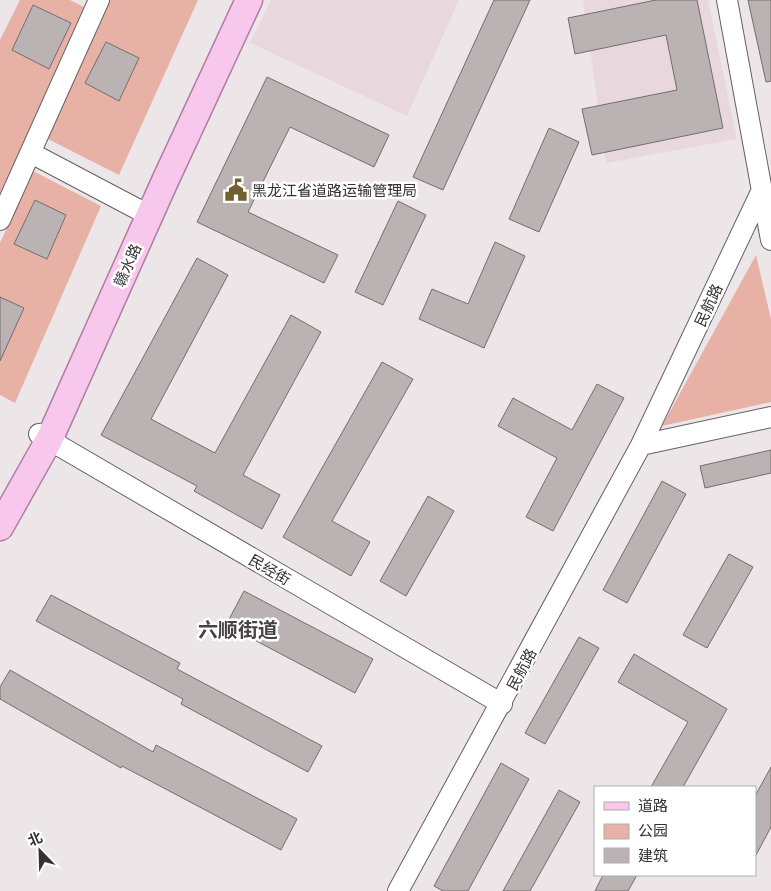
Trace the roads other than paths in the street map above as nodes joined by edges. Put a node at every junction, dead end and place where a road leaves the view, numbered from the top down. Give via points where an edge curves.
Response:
1 (99, 0) edge
2 (238, 0) edge
3 (249, 0) edge
4 (728, 0) edge
5 (31, 153) junction
6 (761, 192) junction
7 (140, 211) junction
8 (0, 220) edge
9 (771, 240) edge
10 (771, 416) edge
11 (44, 437) junction
12 (641, 445) junction
13 (0, 504) edge
14 (0, 527) edge
15 (502, 704) junction
16 (398, 891) edge

1 - 5 street
2 - 7 main road, 赣水路
3 - 11 main road, 赣水路
4 - 6 street
5 - 7 street
5 - 8 street
6 - 9 street
6 - 12 street, 民航路
7 - 11 main road, 赣水路
10 - 12 street
11 - 13 main road, 赣水路
11 - 14 main road, 赣水路
11 - 15 street, 民经街
12 - 15 street, 民航路
15 - 16 street, 民航路

